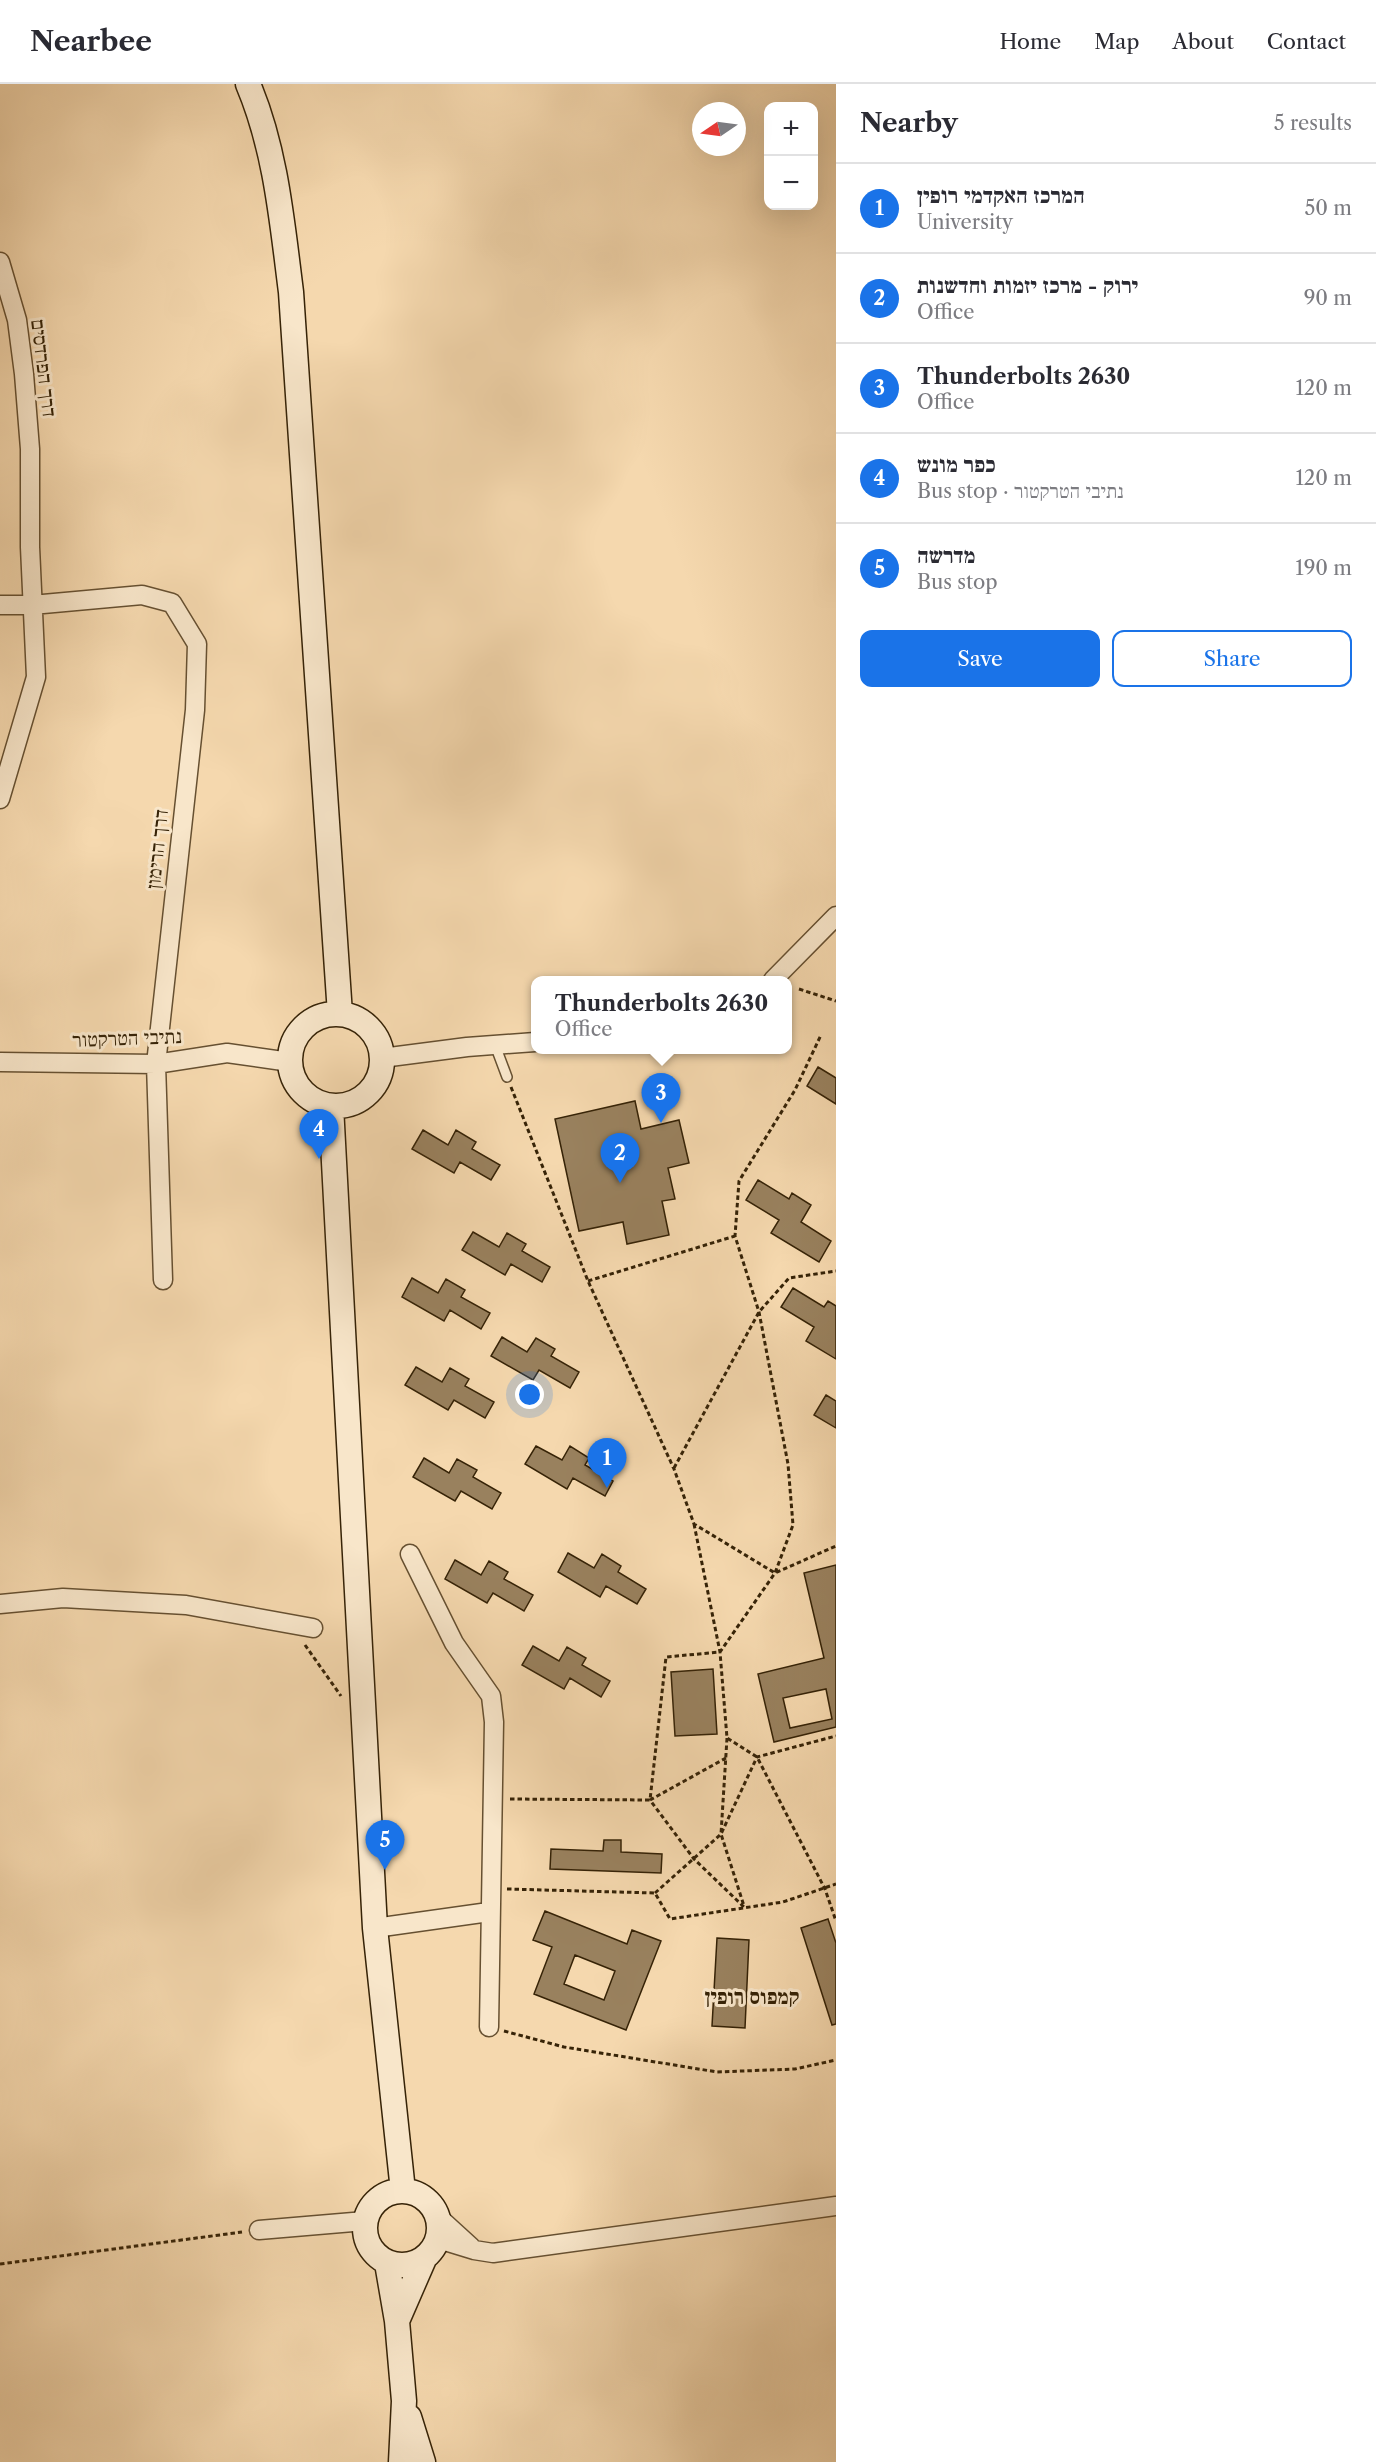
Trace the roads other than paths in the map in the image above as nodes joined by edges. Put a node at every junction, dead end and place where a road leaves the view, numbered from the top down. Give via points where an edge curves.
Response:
1 (248, 84) edge
2 (0, 262) edge
3 (0, 605) edge
4 (32, 605) junction
5 (0, 799) edge
6 (836, 916) edge
7 (778, 976) edge
8 (340, 1014) junction
9 (531, 1042) edge
10 (495, 1045) junction
11 (382, 1058) junction
12 (0, 1062) edge
13 (290, 1062) junction
14 (156, 1064) junction
15 (507, 1077) road end
16 (331, 1106) junction
17 (163, 1280) dead end
18 (410, 1554) dead end
19 (0, 1604) edge
20 (313, 1628) dead end
21 (489, 1912) junction
22 (375, 1928) junction
23 (489, 2027) road end
24 (403, 2191) junction
25 (836, 2206) edge
26 (365, 2221) junction
27 (437, 2228) junction
28 (259, 2230) road end
29 (424, 2259) junction
30 (387, 2263) junction
31 (397, 2321) junction
32 (404, 2401) junction
33 (401, 2462) edge
34 (423, 2462) edge

1 - 8 main road via 278,186 291,292
2 - 4 street, דרך הפרדסים via 16,320 24,374 30,449
3 - 4 street, דרך הרימון
4 - 5 street, דרך הפרדסים via 36,677
4 - 14 street, דרך הרימון via 142,595 172,603 197,644 195,710
6 - 7 street
8 - 11 main road via 364,1024 379,1045
8 - 13 main road via 321,1016 304,1026 291,1049
9 - 10 street
10 - 11 street
10 - 15 lane
11 - 16 main road via 372,1088 361,1098
12 - 14 street, נתיבי הטרקטור
13 - 14 street, נתיבי הטרקטור via 227,1053
13 - 16 main road via 292,1075 307,1096
14 - 17 street, דרך הרימון
16 - 22 main road
18 - 21 street via 454,1643 491,1696 494,1722
19 - 20 street via 63,1598 186,1605
21 - 22 street
21 - 23 street
22 - 24 main road
24 - 26 main road via 375,2202
24 - 27 main road via 424,2198
25 - 27 street via 493,2253 474,2250
26 - 28 street
26 - 30 main road via 364,2234 369,2246
27 - 29 main road via 432,2250
29 - 30 main road via 400,2266
29 - 31 main road
30 - 31 main road
31 - 32 main road
32 - 33 main road
32 - 34 main road

